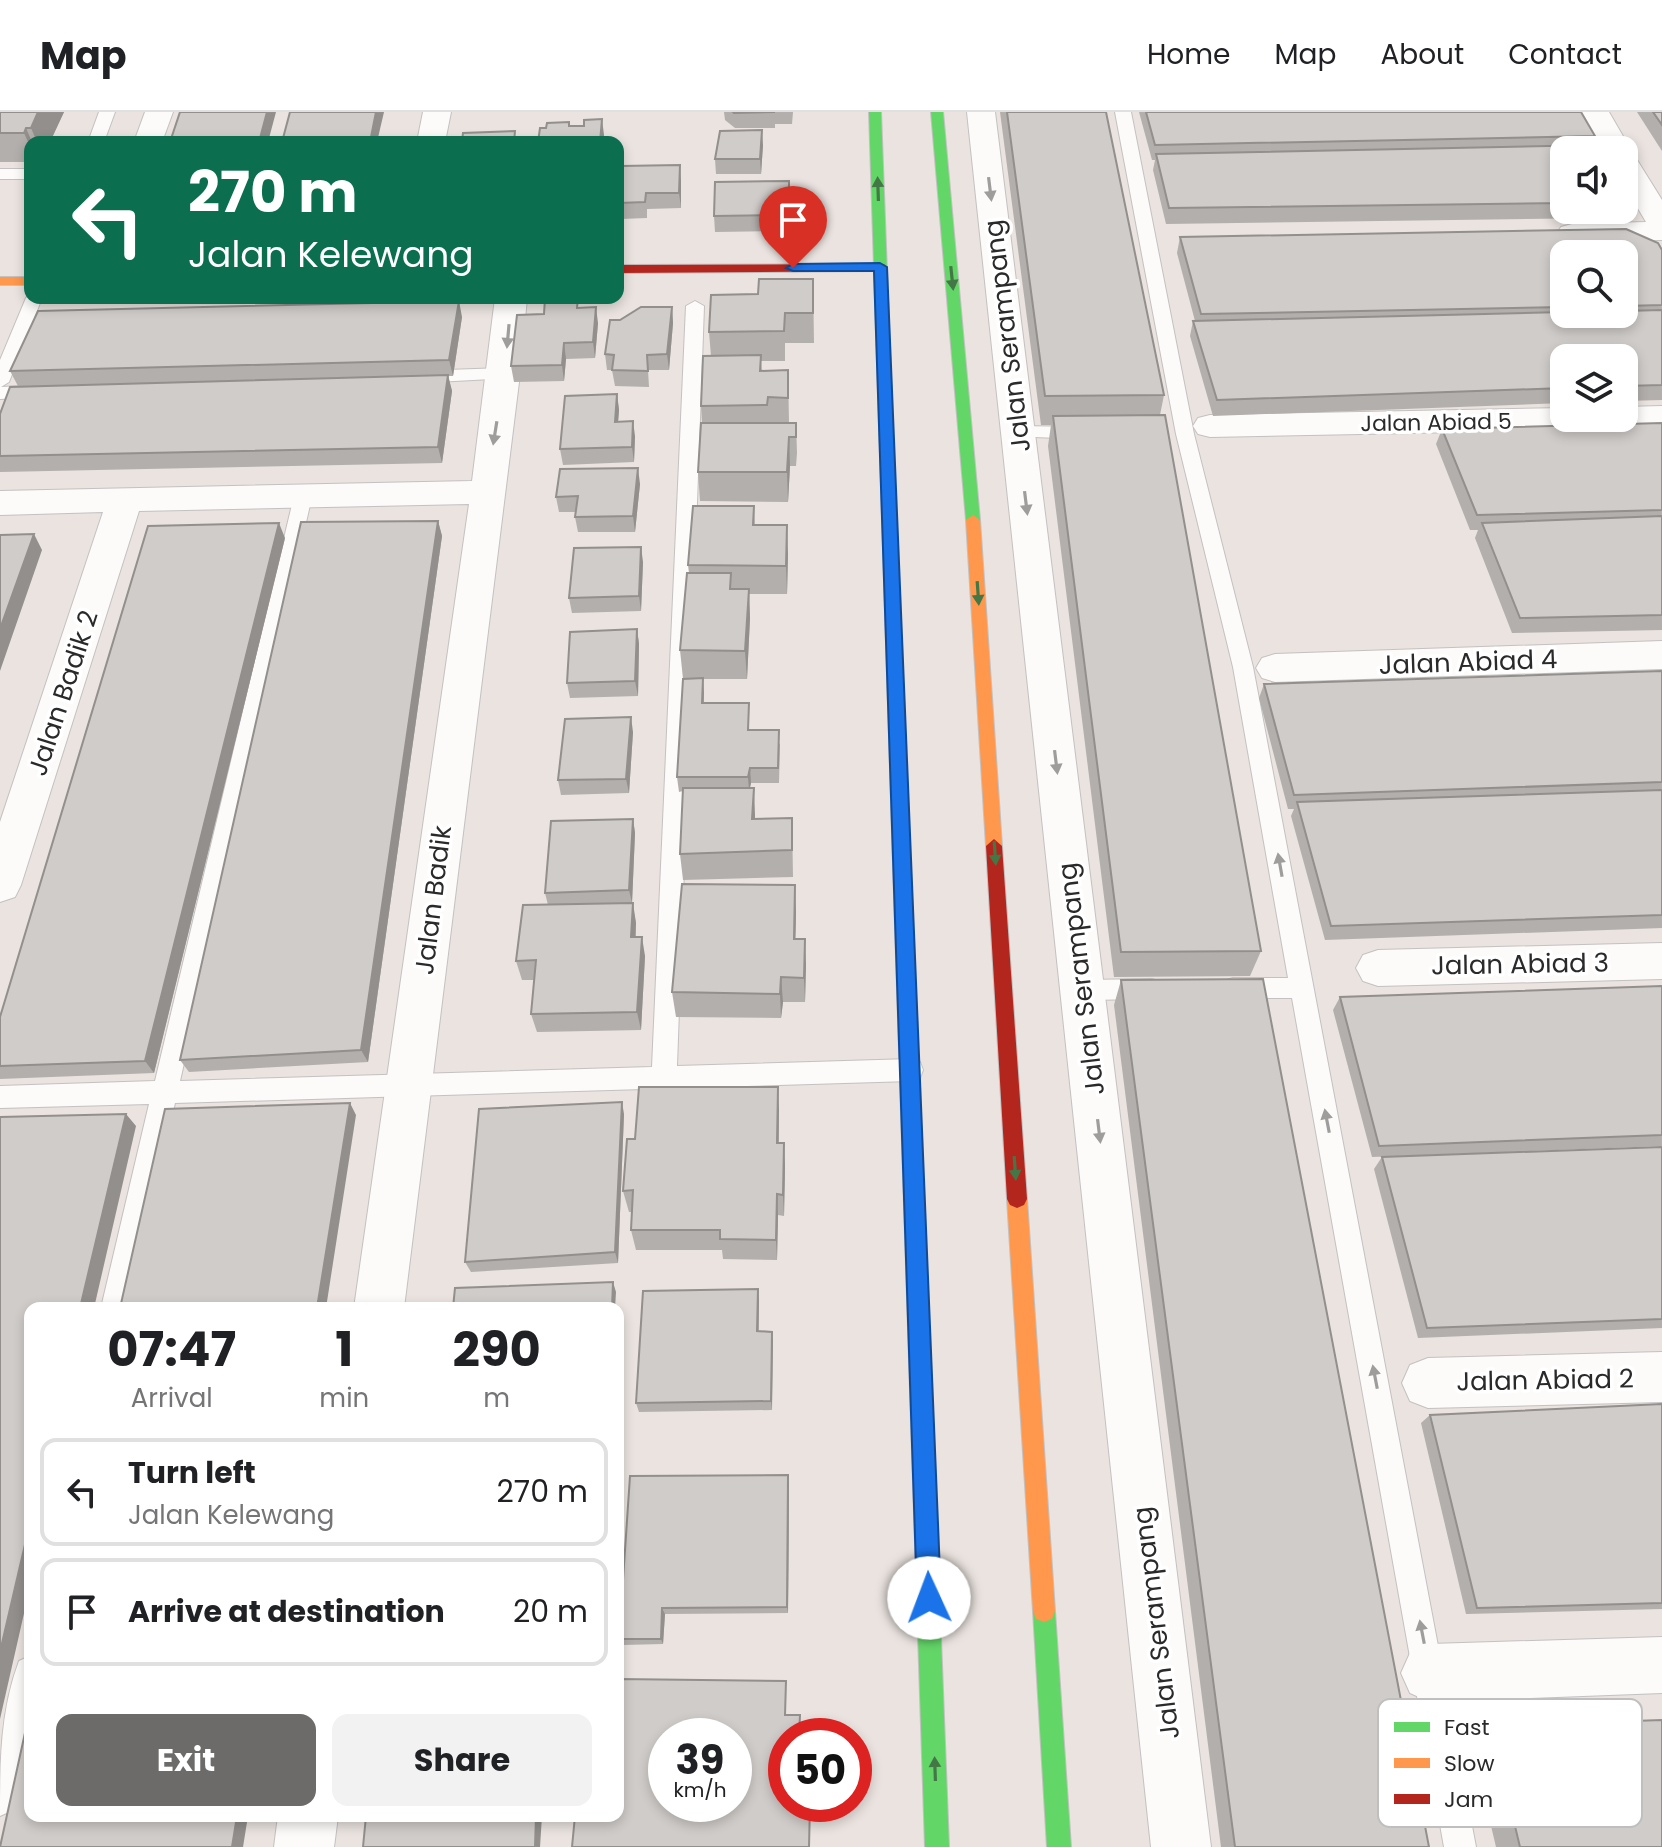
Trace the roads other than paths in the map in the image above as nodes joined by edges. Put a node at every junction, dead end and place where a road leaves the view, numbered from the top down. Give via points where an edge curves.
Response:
1 (107, 112) edge
2 (159, 112) edge
3 (437, 112) edge
4 (875, 112) edge
5 (937, 112) edge
6 (981, 112) edge
7 (1123, 112) edge
8 (1595, 112) edge
9 (98, 136) edge
10 (150, 136) edge
11 (432, 136) edge
12 (1609, 136) edge
13 (0, 174) edge
14 (24, 174) edge
15 (1638, 184) edge
16 (1662, 224) edge
17 (1662, 231) edge
18 (1536, 233) edge
19 (880, 267) junction
20 (624, 269) edge
21 (0, 281) edge
22 (24, 281) edge
23 (32, 304) edge
24 (510, 304) edge
25 (695, 306) dead end
26 (504, 374) junction
27 (394, 378) edge
28 (0, 382) edge
29 (63, 390) edge
30 (0, 393) edge
31 (1662, 417) edge
32 (1188, 431) junction
33 (1018, 432) junction
34 (967, 433) junction
35 (1094, 433) edge
36 (486, 492) junction
37 (302, 496) junction
38 (125, 500) junction
39 (0, 503) edge
40 (1662, 655) edge
41 (1275, 668) dead end
42 (0, 885) edge
43 (1662, 961) edge
44 (1378, 968) dead end
45 (1302, 988) junction
46 (1177, 989) edge
47 (1208, 989) edge
48 (1083, 990) junction
49 (911, 1070) junction
50 (664, 1077) junction
51 (410, 1085) junction
52 (165, 1092) junction
53 (0, 1097) edge
54 (116, 1302) edge
55 (380, 1302) edge
56 (1662, 1377) edge
57 (1428, 1383) dead end
58 (1662, 1665) edge
59 (1430, 1673) junction
60 (24, 1698) edge
61 (1434, 1699) edge
62 (0, 1800) edge
63 (307, 1822) edge
64 (1457, 1827) edge
65 (304, 1847) edge
66 (937, 1847) edge
67 (1059, 1847) edge
68 (1181, 1847) edge
69 (1460, 1847) edge

1 - 9 lane
2 - 10 street
3 - 11 street
19 -> 4 main road via 884,143
5 -> 34 main road, Jalan Serampang via 930,142
6 -> 33 street, Jalan Serampang
7 - 32 lane
8 - 12 street
13 - 14 lane
15 - 16 street
17 - 18 street
19 - 20 main road
19 - 49 main road
21 - 22 main road
23 - 28 lane
24 -> 26 street, Jalan Badik
25 - 50 lane
26 - 27 lane
26 -> 36 street, Jalan Badik
29 - 30 lane
31 - 32 street, Jalan Abiad 5
45 -> 32 lane via 1243,667
33 - 34 street
33 - 35 lane
33 -> 48 street, Jalan Serampang
34 -> 67 main road, Jalan Serampang
36 - 37 street
36 - 51 street, Jalan Badik
37 - 38 street
37 - 52 lane
38 - 39 street
38 - 42 street, Jalan Badik 2
40 - 41 street, Jalan Abiad 4
43 - 44 street, Jalan Abiad 3
45 - 47 lane
59 -> 45 lane
46 - 48 lane
48 -> 68 street, Jalan Serampang
49 - 50 lane
66 -> 49 main road
50 - 51 lane
51 - 52 lane
51 - 55 street, Jalan Badik
52 - 53 lane
52 - 54 lane
56 - 57 street, Jalan Abiad 2
58 - 59 street
59 - 61 lane
60 - 62 lane
63 - 65 street
64 - 69 lane

